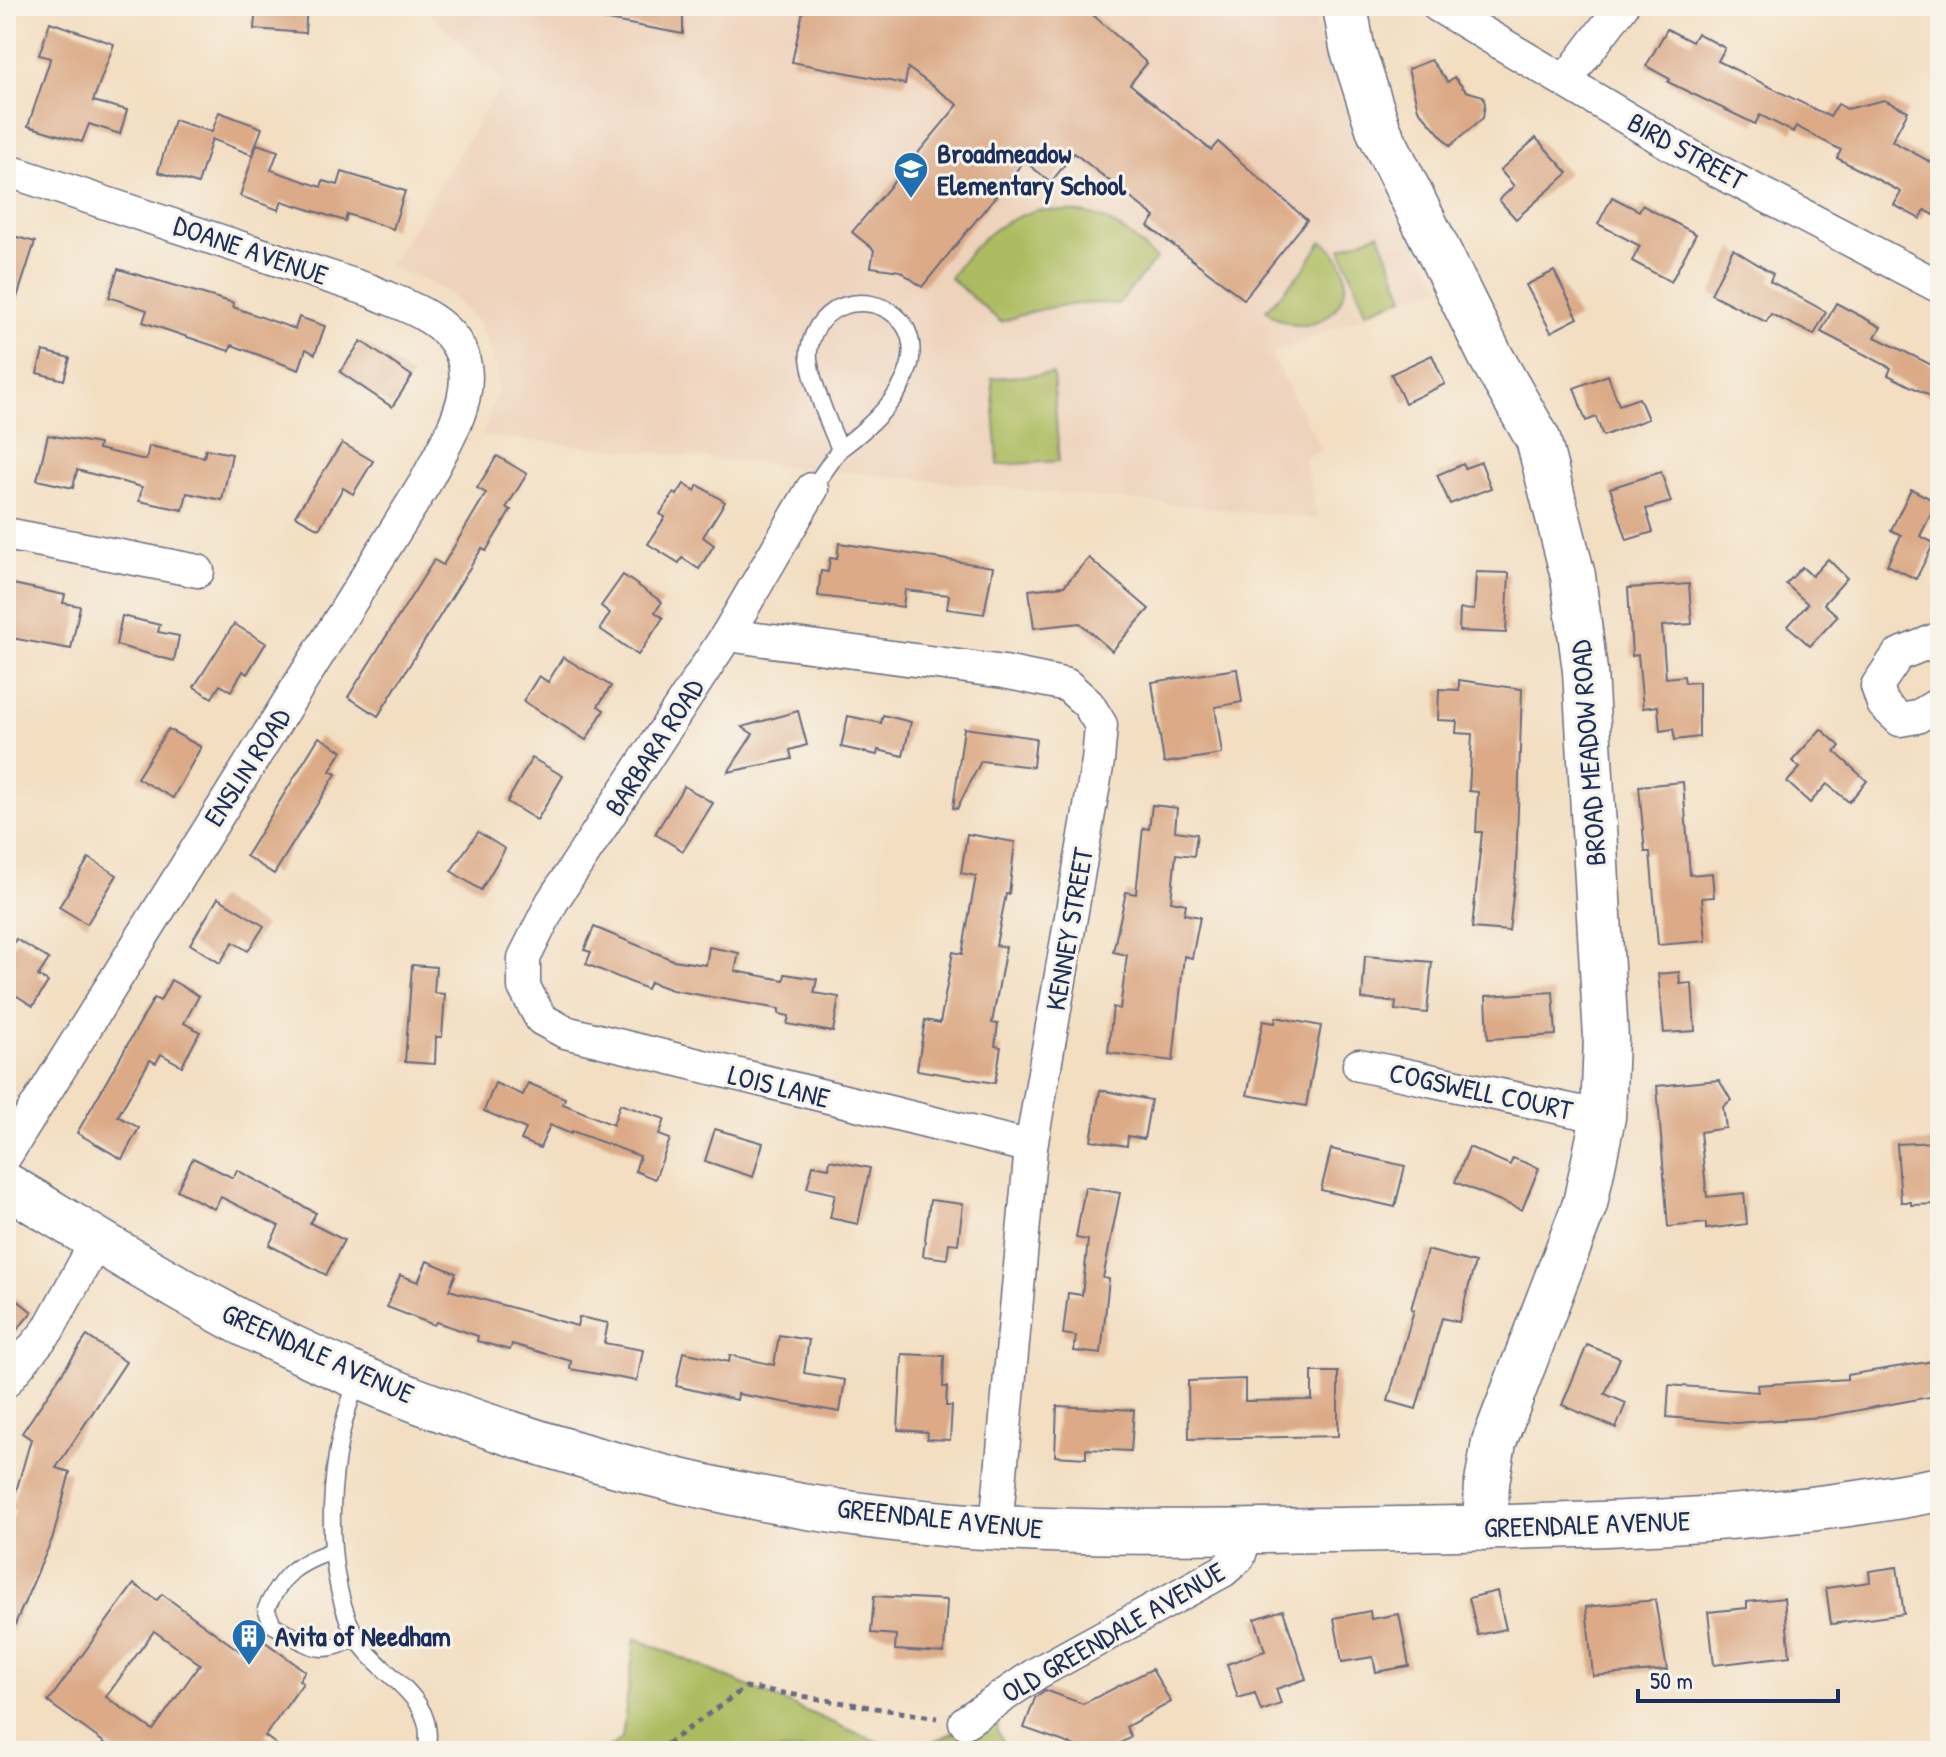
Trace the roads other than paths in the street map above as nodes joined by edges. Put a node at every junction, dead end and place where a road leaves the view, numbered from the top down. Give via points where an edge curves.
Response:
1 (1345, 6) edge
2 (1438, 6) edge
3 (1622, 6) edge
4 (1565, 81) junction
5 (6, 170) edge
6 (1940, 287) edge
7 (467, 371) joint
8 (840, 449) junction
9 (812, 489) joint
10 (6, 534) edge
11 (198, 571) dead end
12 (727, 635) junction
13 (1940, 638) edge
14 (1940, 703) edge
15 (536, 1010) joint
16 (1359, 1065) dead end
17 (1603, 1117) junction
18 (1031, 1147) junction
19 (6, 1155) edge
20 (6, 1185) edge
21 (97, 1240) junction
22 (360, 1377) junction
23 (6, 1381) edge
24 (1940, 1489) edge
25 (996, 1527) junction
26 (1485, 1528) junction
27 (1247, 1532) junction
28 (332, 1551) junction
29 (356, 1637) junction
30 (965, 1722) road end
31 (426, 1751) edge

1 - 17 main road, BROAD MEADOW ROAD via 1352,47 1379,131 1490,355 1538,439 1573,576 1585,671 1606,1038
2 - 4 street, BIRD STREET
3 - 4 street
4 - 6 street, BIRD STREET via 1699,161
5 - 7 street, DOANE AVENUE via 369,290 421,313 450,335
7 - 19 street, ENSLIN ROAD via 460,413 425,483
8 - 8 lane via 808,353 827,315 847,303 880,306 909,330 914,350 910,369 872,425
8 - 9 lane
9 - 12 street, BARBARA ROAD
10 - 11 street
12 - 15 street, BARBARA ROAD via 552,902 524,958 524,987
12 - 18 street, KENNEY STREET via 1067,685 1101,725
13 - 14 street via 1898,655 1877,686 1883,704 1900,720
15 - 18 street, LOIS LANE via 541,1019 565,1032
16 - 17 street, COGSWELL COURT
17 - 26 main road, BROAD MEADOW ROAD via 1585,1204 1494,1442
18 - 25 street, KENNEY STREET
20 - 21 main road, GREENDALE AVENUE
21 - 22 main road, GREENDALE AVENUE via 245,1324
21 - 23 street via 48,1330
22 - 25 main road, GREENDALE AVENUE via 510,1431 650,1472 865,1514
22 - 28 lane via 340,1436
24 - 26 main road, GREENDALE AVENUE via 1858,1505 1753,1516
25 - 27 main road, GREENDALE AVENUE
26 - 27 main road, GREENDALE AVENUE
27 - 30 street, OLD GREENDALE AVENUE via 1239,1557 1223,1571 1037,1673
28 - 29 lane via 335,1584
28 - 29 lane via 299,1563 277,1586 266,1609 273,1625 322,1650 335,1650
29 - 31 lane via 424,1709

